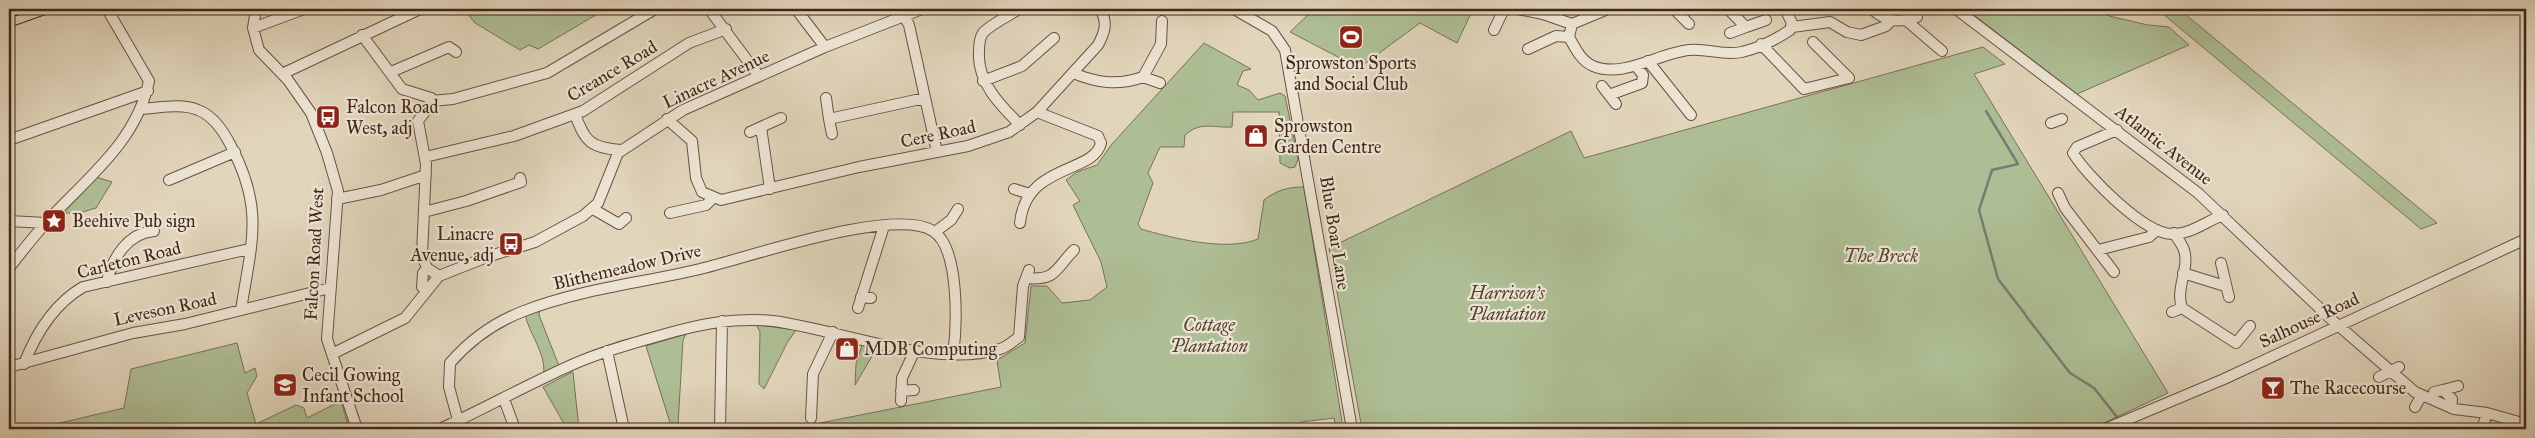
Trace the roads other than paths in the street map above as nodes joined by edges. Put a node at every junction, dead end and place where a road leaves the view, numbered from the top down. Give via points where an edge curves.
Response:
1 (47, 9) edge
2 (107, 9) edge
3 (256, 9) edge
4 (304, 9) edge
5 (420, 9) edge
6 (655, 9) edge
7 (709, 9) edge
8 (796, 9) edge
9 (922, 9) edge
10 (1019, 9) edge
11 (1100, 9) edge
12 (1234, 9) edge
13 (1504, 9) edge
14 (1518, 9) edge
15 (1608, 9) edge
16 (1674, 9) edge
17 (1728, 9) edge
18 (1785, 9) edge
19 (1872, 9) edge
20 (1956, 9) edge
21 (904, 16) junction
22 (1917, 17) dead end
23 (1766, 20) dead end
24 (1891, 21) junction
25 (1907, 21) junction
26 (9, 23) edge
27 (1572, 24) junction
28 (1689, 24) dead end
29 (1159, 25) dead end
30 (1746, 27) junction
31 (1792, 27) junction
32 (253, 28) junction
33 (726, 28) junction
34 (1494, 30) dead end
35 (1730, 33) dead end
36 (362, 35) junction
37 (1569, 36) junction
38 (1053, 42) dead end
39 (1813, 42) dead end
40 (1761, 44) junction
41 (825, 47) junction
42 (451, 48) dead end
43 (1528, 49) dead end
44 (1942, 51) dead end
45 (1648, 61) junction
46 (1636, 66) junction
47 (392, 72) junction
48 (1073, 73) junction
49 (282, 74) junction
50 (759, 76) junction
51 (1143, 77) junction
52 (983, 81) junction
53 (1160, 83) dead end
54 (1602, 86) dead end
55 (148, 91) junction
56 (1609, 95) junction
57 (826, 98) dead end
58 (925, 98) junction
59 (431, 101) junction
60 (1616, 104) dead end
61 (141, 109) junction
62 (1037, 112) junction
63 (575, 114) junction
64 (1691, 115) dead end
65 (780, 118) dead end
66 (667, 119) junction
67 (829, 119) junction
68 (2062, 119) dead end
69 (2051, 123) dead end
70 (1020, 125) junction
71 (762, 127) junction
72 (2118, 130) junction
73 (750, 132) dead end
74 (832, 134) dead end
75 (9, 140) edge
76 (621, 150) junction
77 (235, 152) junction
78 (937, 152) junction
79 (425, 157) junction
80 (426, 175) junction
81 (169, 180) dead end
82 (521, 182) dead end
83 (770, 189) junction
84 (1014, 189) dead end
85 (2058, 193) dead end
86 (1030, 194) junction
87 (337, 199) junction
88 (712, 199) junction
89 (593, 209) junction
90 (958, 209) dead end
91 (424, 212) junction
92 (670, 213) dead end
93 (2223, 215) junction
94 (9, 221) edge
95 (46, 223) junction
96 (1020, 223) dead end
97 (619, 224) dead end
98 (884, 226) junction
99 (2157, 230) junction
100 (154, 231) dead end
101 (935, 232) junction
102 (2174, 233) junction
103 (2526, 239) edge
104 (249, 249) junction
105 (1074, 250) dead end
106 (2098, 250) junction
107 (2221, 263) dead end
108 (9, 268) edge
109 (427, 268) junction
110 (2114, 272) dead end
111 (2183, 273) junction
112 (439, 276) junction
113 (108, 282) junction
114 (330, 288) junction
115 (426, 290) junction
116 (864, 301) dead end
117 (241, 310) junction
118 (722, 321) junction
119 (2337, 325) junction
120 (2250, 326) dead end
121 (833, 332) junction
122 (915, 350) junction
123 (607, 352) junction
124 (332, 354) junction
125 (953, 355) junction
126 (24, 364) junction
127 (9, 368) edge
128 (2394, 369) junction
129 (2378, 377) dead end
130 (2458, 386) dead end
131 (914, 390) dead end
132 (2422, 395) junction
133 (504, 399) junction
134 (2415, 407) dead end
135 (2451, 408) junction
136 (2487, 413) junction
137 (811, 418) dead end
138 (455, 424) edge
139 (2526, 424) edge
140 (2119, 426) edge
141 (357, 429) edge
142 (440, 429) edge
143 (515, 429) edge
144 (624, 429) edge
145 (720, 429) edge
146 (1352, 429) edge
147 (2105, 429) edge
148 (2482, 429) edge

1 - 26 main road
2 - 55 street via 149,81
3 - 32 street, Falcon Road West
4 - 32 street
5 - 36 street
6 - 59 street via 547,73 453,99
7 - 33 street
8 - 41 street
9 - 21 street, Linacre Avenue
10 - 52 street via 983,33 979,56
11 - 48 street, Cere Road via 1104,16 1102,38
12 - 146 street, Blue Boar Lane via 1272,31 1285,50
13 - 34 street
14 - 27 street
15 - 27 street
16 - 28 street
17 - 30 street
18 - 31 street
19 - 24 street via 1881,18
20 - 72 street, Atlantic Avenue
21 - 41 street, Linacre Avenue
21 - 58 street via 909,25
22 - 25 street
23 - 30 street
24 - 25 street
24 - 31 street via 1861,35 1847,32 1830,22
25 - 44 street
27 - 37 street
29 - 51 street via 1161,44
30 - 35 street
31 - 40 street via 1782,36
32 - 49 street, Falcon Road West via 259,50
33 - 50 street
33 - 63 street, Creance Road via 692,41 591,107
36 - 47 street
36 - 49 street
37 - 43 street via 1556,36
37 - 46 street via 1580,55 1600,68 1619,70
38 - 52 street via 1019,69
39 - 40 street via 1849,78 1804,89
40 - 45 street via 1728,54 1689,50
41 - 50 street, Linacre Avenue
42 - 47 street
45 - 46 street
45 - 64 street
46 - 56 street via 1643,75 1643,81
47 - 59 street via 402,89 429,96
48 - 51 street via 1091,81 1114,84
48 - 62 street, Cere Road
49 - 87 street, Falcon Road West via 316,121 330,163
50 - 66 street, Linacre Avenue
51 - 53 street
52 - 70 street via 992,96
54 - 56 street
55 - 61 street
55 - 75 street
56 - 60 street
57 - 67 street
58 - 67 street
58 - 78 street
59 - 79 street via 418,121
61 - 77 street via 188,108 205,113 216,121
61 - 95 street via 117,149
62 - 70 street, Cere Road
62 - 86 street via 1098,136 1101,145 1100,150 1087,161 1052,176
63 - 76 street via 590,145
63 - 79 street, Creance Road via 514,136
65 - 71 street
66 - 76 street, Linacre Avenue
66 - 88 street via 692,141 697,185
67 - 74 street
68 - 69 street
70 - 78 street, Cere Road via 986,140
71 - 73 street
71 - 83 street
72 - 93 street, Atlantic Avenue
72 - 99 street via 2077,147 2074,153 2076,161 2111,196 2146,225
76 - 89 street, Linacre Avenue
77 - 81 street
77 - 104 street via 254,209
78 - 83 street, Cere Road via 860,166
79 - 80 street
80 - 87 street via 381,190
80 - 91 street
82 - 91 street
83 - 88 street, Cere Road via 729,199
84 - 86 street
85 - 106 street via 2065,208
86 - 96 street via 1022,209
87 - 114 street, Falcon Road West
88 - 92 street, Cere Road via 706,205
89 - 97 street
89 - 112 street, Linacre Avenue via 569,226 535,242
90 - 101 street via 951,220
91 - 109 street via 422,254
93 - 102 street
93 - 119 street, Atlantic Avenue
94 - 95 street
95 - 108 street
98 - 101 street, Blithemeadow Drive via 925,227
98 - 116 street
98 - 138 street, Blithemeadow Drive via 788,244 701,269 575,296 523,312 479,335 450,363 449,387
99 - 102 street
99 - 106 street via 2149,237
100 - 113 street via 141,230 133,238 110,266
101 - 125 street via 942,240 952,272 956,336
102 - 111 street via 2184,250
103 - 119 street, Salhouse Road
104 - 113 street, Carleton Road
104 - 117 street
105 - 125 street via 1052,277 1043,280 1027,274 1023,286 1020,333 1016,341 988,351
106 - 110 street
107 - 111 street via 2227,291
109 - 112 street
109 - 115 street via 423,273 422,287
111 - 120 street via 2177,310 2232,346
112 - 115 street, Linacre Avenue
113 - 126 street, Carleton Road via 84,288 63,300 32,346
114 - 117 street, Leveson Road
114 - 124 street, Falcon Road West via 327,339
115 - 124 street, Linacre Avenue via 400,322
117 - 126 street, Leveson Road via 133,333
118 - 121 street via 749,319
118 - 123 street
118 - 145 street
119 - 128 street, Atlantic Avenue
119 - 140 street, Salhouse Road
121 - 122 street
121 - 137 street via 814,370
122 - 125 street
122 - 131 street via 902,378 901,396
123 - 133 street
123 - 144 street
124 - 141 street, Falcon Road West
126 - 127 street, Leveson Road
128 - 129 street
128 - 132 street, Atlantic Avenue via 2415,392
130 - 135 street via 2439,391 2452,399
132 - 134 street
132 - 135 street, Atlantic Avenue
133 - 138 street
133 - 143 street
135 - 136 street, Atlantic Avenue
136 - 139 street, Atlantic Avenue
136 - 148 street
138 - 142 street
140 - 147 street, Salhouse Road

